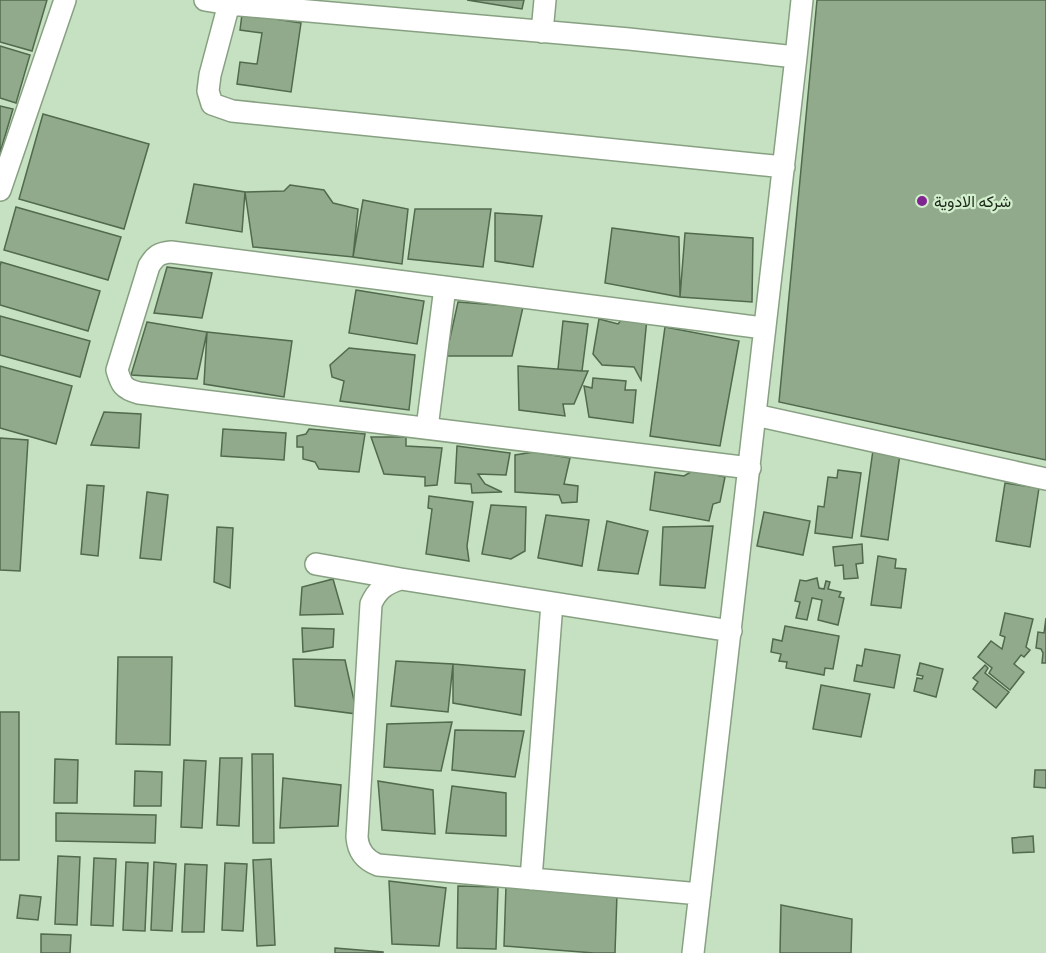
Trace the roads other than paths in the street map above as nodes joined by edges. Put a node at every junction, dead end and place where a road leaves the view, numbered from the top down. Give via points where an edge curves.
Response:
1 (65, 0) edge
2 (205, 0) edge
3 (545, 0) edge
4 (802, 0) edge
5 (230, 2) edge
6 (542, 32) junction
7 (796, 57) junction
8 (784, 167) junction
9 (0, 190) edge
10 (445, 287) junction
11 (764, 328) junction
12 (755, 415) junction
13 (427, 428) junction
14 (750, 468) junction
15 (1046, 479) edge
16 (316, 564) dead end
17 (401, 579) junction
18 (552, 603) junction
19 (731, 631) junction
20 (531, 879) junction
21 (700, 894) junction
22 (693, 953) edge

1 - 9 street
2 - 5 street
3 - 6 street
4 - 7 street
5 - 6 street
5 - 8 street via 208,91 212,104 232,111
6 - 7 street
7 - 8 street
8 - 11 street
10 - 11 street
10 - 13 street
10 - 13 street via 161,253 149,266 117,370 120,382 129,391 139,393
11 - 12 street
12 - 14 street
12 - 15 street
13 - 14 street
14 - 19 street
16 - 17 street
17 - 18 street
17 - 20 street via 380,590 371,604 359,849 378,865
18 - 19 street
18 - 20 street
19 - 21 street
20 - 21 street
21 - 22 street

